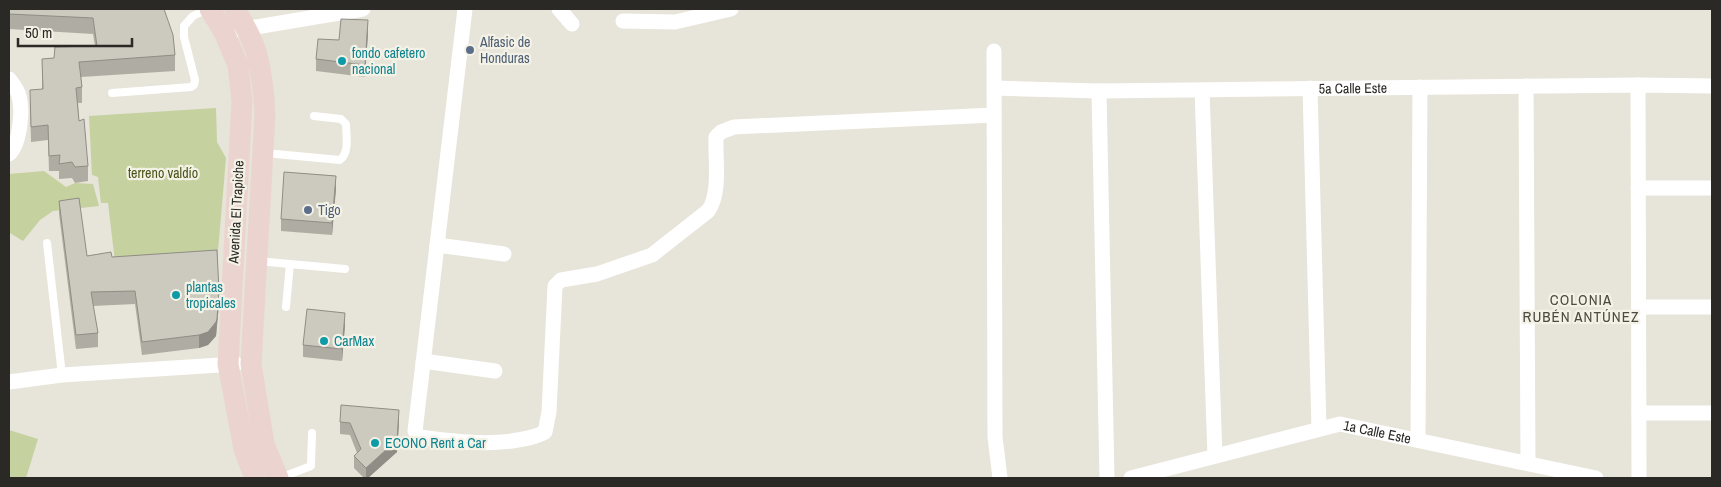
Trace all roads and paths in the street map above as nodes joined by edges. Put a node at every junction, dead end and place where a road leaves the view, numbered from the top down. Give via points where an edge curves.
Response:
1 (209, 9) edge
2 (363, 9) edge
3 (465, 9) edge
4 (558, 9) edge
5 (731, 9) edge
6 (241, 17) edge
7 (623, 22) dead end
8 (572, 24) dead end
9 (224, 32) junction
10 (994, 51) dead end
11 (9, 79) edge
12 (1638, 85) junction
13 (1526, 86) junction
14 (1712, 86) edge
15 (1420, 87) junction
16 (994, 88) junction
17 (1310, 88) junction
18 (1202, 90) junction
19 (1099, 91) junction
20 (112, 93) dead end
21 (994, 115) junction
22 (314, 116) dead end
23 (263, 152) junction
24 (9, 154) edge
25 (1638, 188) junction
26 (1712, 188) edge
27 (47, 243) dead end
28 (437, 245) junction
29 (504, 254) dead end
30 (257, 262) junction
31 (290, 264) junction
32 (345, 270) dead end
33 (286, 307) dead end
34 (1639, 307) junction
35 (1712, 307) edge
36 (423, 361) junction
37 (228, 364) junction
38 (251, 364) junction
39 (495, 371) dead end
40 (62, 376) junction
41 (9, 382) edge
42 (1639, 413) junction
43 (1712, 413) edge
44 (1319, 429) junction
45 (312, 433) dead end
46 (1418, 440) junction
47 (1215, 456) junction
48 (1528, 463) junction
49 (255, 478) edge
50 (279, 478) edge
51 (1000, 478) edge
52 (1107, 478) edge
53 (1131, 478) edge
54 (1596, 478) edge
55 (1639, 478) edge

1 - 9 main road, Avenida El Trapiche
1 - 20 lane via 193,16 184,26 194,85
2 - 6 street
3 - 28 street
4 - 8 street
5 - 7 street via 675,22
6 - 9 street
6 - 23 main road, Avenida El Trapiche via 257,53 263,82
9 - 37 main road, Avenida El Trapiche via 238,65 242,102
10 - 16 street
11 - 24 street via 19,96 20,112 17,141
12 - 13 street, 5a Calle Este
12 - 14 street, 5a Calle Este
12 - 25 street
13 - 15 street, 5a Calle Este
13 - 48 street
15 - 17 street, 5a Calle Este
15 - 46 street
16 - 19 street, 5a Calle Este
16 - 21 street
17 - 18 street, 5a Calle Este
17 - 44 street
18 - 19 street, 5a Calle Este
18 - 47 street
19 - 52 street
21 - 36 street via 734,126 721,132 716,137 714,204 708,211 652,255 597,274 561,280 556,286 549,412 545,432 538,436 476,443 417,435 414,431
21 - 51 street via 995,437
22 - 23 lane via 341,119 346,124 346,152 340,160
23 - 30 main road, Avenida El Trapiche
25 - 26 street
25 - 34 street
27 - 40 lane
28 - 29 street
28 - 36 street
30 - 31 lane
30 - 38 main road, Avenida El Trapiche
31 - 32 lane
31 - 33 lane
34 - 35 street
34 - 42 street
36 - 39 street
37 - 38 street
37 - 40 street
37 - 49 main road, Avenida El Trapiche via 244,449
38 - 50 main road, Avenida El Trapiche via 264,444
40 - 41 street
42 - 43 street
42 - 55 street
44 - 46 street, 1a Calle Este via 1340,424
44 - 47 street, 1a Calle Este
45 - 50 lane via 311,466
46 - 48 street, 1a Calle Este
47 - 53 street, 1a Calle Este
48 - 54 street, 1a Calle Este

